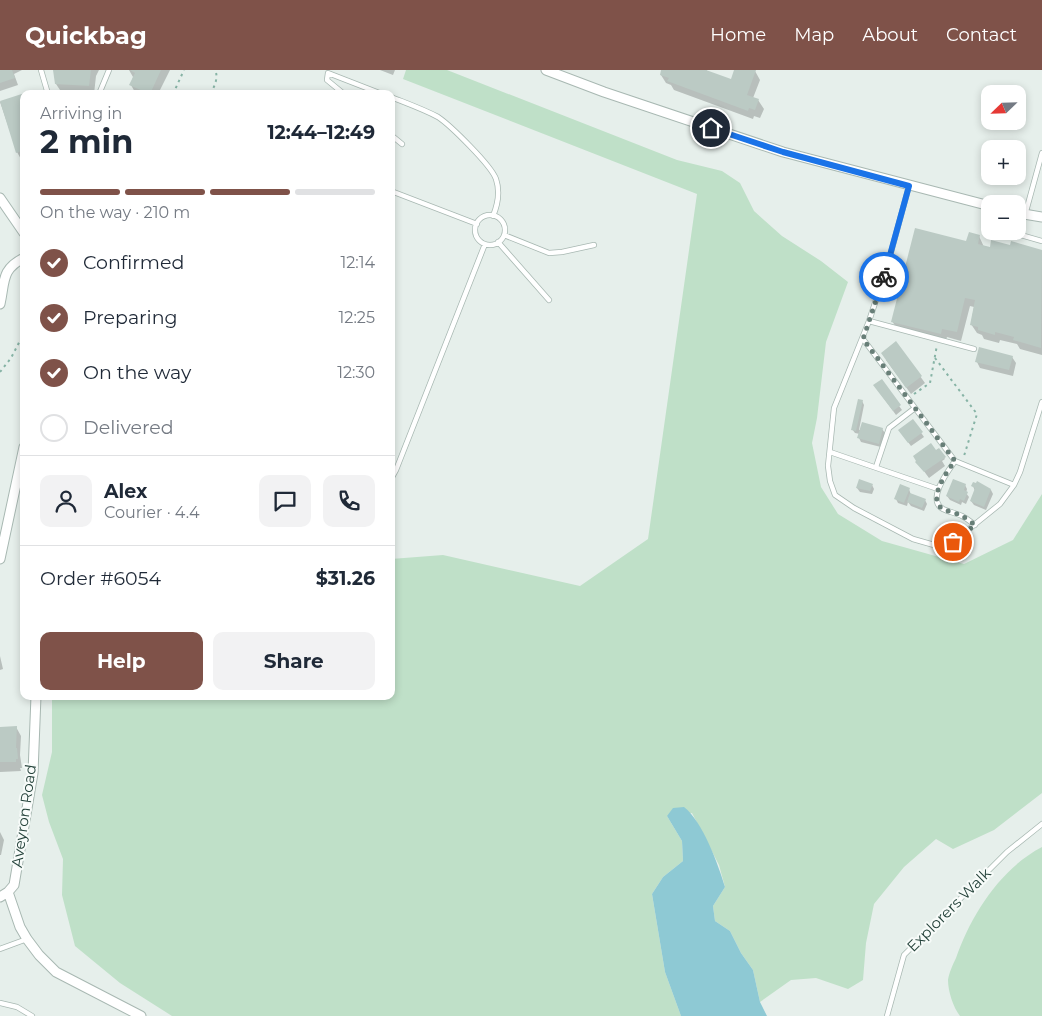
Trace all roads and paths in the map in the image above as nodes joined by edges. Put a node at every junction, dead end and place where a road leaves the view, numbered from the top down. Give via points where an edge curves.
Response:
1 (41, 70) edge
2 (110, 70) edge
3 (184, 70) edge
4 (215, 70) edge
5 (546, 70) edge
6 (47, 90) edge
7 (100, 90) edge
8 (175, 90) edge
9 (213, 90) edge
10 (339, 90) edge
11 (372, 90) edge
12 (395, 100) edge
13 (395, 138) edge
14 (402, 144) dead end
15 (1042, 153) edge
16 (909, 186) junction
17 (395, 193) edge
18 (0, 198) edge
19 (1026, 199) edge
20 (981, 204) edge
21 (1026, 215) edge
22 (493, 216) junction
23 (1042, 217) edge
24 (477, 224) junction
25 (20, 227) edge
26 (504, 235) junction
27 (1026, 236) edge
28 (1042, 241) edge
29 (498, 242) junction
30 (485, 244) junction
31 (594, 245) dead end
32 (20, 260) edge
33 (549, 300) dead end
34 (0, 304) edge
35 (869, 321) junction
36 (863, 339) junction
37 (20, 341) edge
38 (938, 341) junction
39 (974, 350) dead end
40 (935, 358) junction
41 (0, 372) edge
42 (908, 398) junction
43 (1042, 402) edge
44 (915, 408) junction
45 (830, 452) junction
46 (955, 461) junction
47 (20, 466) edge
48 (876, 468) junction
49 (395, 472) edge
50 (1014, 485) junction
51 (938, 489) junction
52 (975, 525) junction
53 (0, 559) edge
54 (36, 700) edge
55 (1042, 824) edge
56 (4, 894) edge
57 (27, 939) junction
58 (0, 949) edge
59 (0, 1003) edge
60 (32, 1016) edge
61 (141, 1016) edge
62 (887, 1016) edge

1 - 6 lane
2 - 7 lane
3 - 8 path
4 - 9 path
5 - 16 street via 783,152
10 - 11 lane via 327,80 328,73
12 - 22 lane via 438,118 483,161 496,177 498,194
13 - 14 lane
15 - 19 lane
16 - 20 street
16 - 35 lane
17 - 24 lane
18 - 25 street
21 - 23 street
22 - 24 lane via 483,217
22 - 26 lane via 501,221
24 - 30 lane via 476,234
26 - 29 lane
26 - 31 lane via 550,253
27 - 28 lane
29 - 30 lane
29 - 33 lane
30 - 49 lane
32 - 34 street via 9,267
35 - 36 lane
35 - 38 lane
36 - 42 lane
36 - 45 lane via 834,408
37 - 41 path
38 - 39 lane
38 - 40 path
40 - 42 path via 930,383
40 - 46 path via 977,414 964,457
42 - 44 lane
43 - 50 lane
44 - 46 lane
44 - 48 lane via 889,428
45 - 48 lane
45 - 52 lane via 828,466 835,495 913,539 934,545 953,542
46 - 50 lane
46 - 51 lane
47 - 53 street
48 - 51 lane
50 - 52 lane via 1000,504
51 - 52 lane via 937,500 942,509
54 - 56 street, Aveyron Road via 33,773 14,884
55 - 62 lane, Explorers Walk via 1007,852 904,956
56 - 57 street, Aveyron Road
57 - 58 lane
57 - 61 street, Aveyron Road via 56,972
59 - 60 lane via 17,1007

